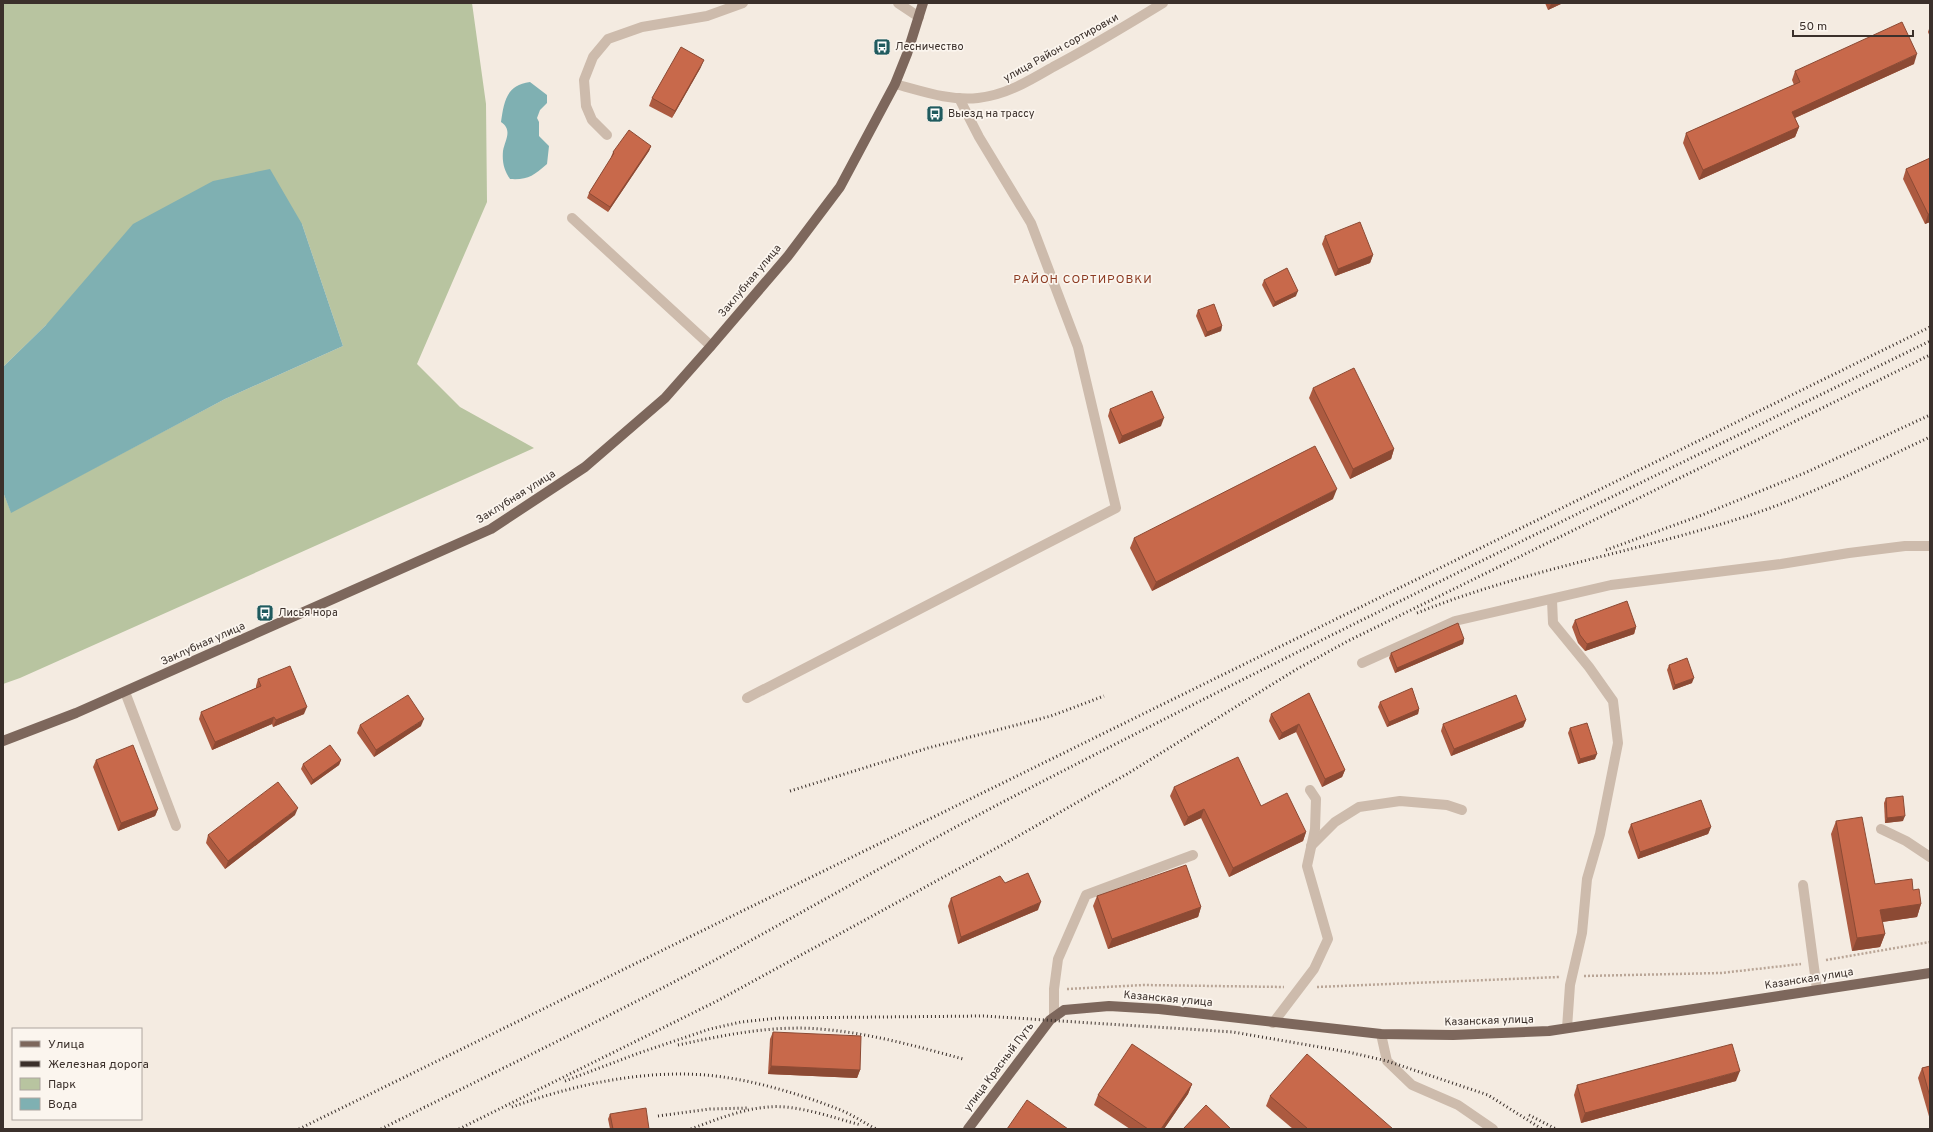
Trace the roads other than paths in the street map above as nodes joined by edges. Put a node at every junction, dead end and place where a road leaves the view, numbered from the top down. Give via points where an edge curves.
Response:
1 (743, 3) edge
2 (898, 3) edge
3 (923, 3) edge
4 (1163, 3) edge
5 (919, 17) junction
6 (895, 84) junction
7 (959, 98) junction
8 (607, 135) dead end
9 (572, 218) dead end
10 (711, 346) junction
11 (1930, 546) edge
12 (1552, 600) junction
13 (1362, 663) dead end
14 (125, 692) junction
15 (747, 698) dead end
16 (3, 741) edge
17 (1310, 790) dead end
18 (1462, 810) dead end
19 (176, 826) dead end
20 (1881, 829) dead end
21 (1311, 846) junction
22 (1193, 855) dead end
23 (1930, 857) edge
24 (1804, 885) dead end
25 (1930, 973) edge
26 (1818, 990) junction
27 (1052, 1018) junction
28 (1273, 1023) junction
29 (1567, 1028) junction
30 (1381, 1034) junction
31 (968, 1129) edge
32 (1493, 1129) edge

1 - 8 street via 707,16 642,27 608,39 593,57 584,80 586,106 592,120
2 - 5 street
3 - 5 main road, Заклубная улица
4 - 7 street, улица Район сортировки via 1078,54 1009,91 979,98
5 - 6 main road, Заклубная улица
6 - 7 street, улица Район сортировки via 939,96
6 - 10 main road, Заклубная улица via 840,187 788,256
7 - 15 street via 978,137 1034,231 1078,347 1116,508
9 - 10 street
10 - 14 main road, Заклубная улица via 665,398 585,467 491,529
11 - 12 street via 1849,552 1781,564 1611,586
12 - 13 street via 1455,621
12 - 29 street via 1553,623 1613,701 1618,743 1600,834 1587,879 1582,933 1572,976
14 - 16 main road, Заклубная улица
14 - 19 street
17 - 21 street via 1316,799 1315,829
18 - 21 street via 1447,805 1400,801 1359,807 1335,822
20 - 23 street
21 - 28 street via 1307,866 1328,939 1314,969
22 - 27 street via 1086,895 1058,959
24 - 26 street
25 - 26 main road, Казанская улица
26 - 29 main road, Казанская улица
27 - 28 main road, Казанская улица via 1064,1010 1109,1006 1159,1009
27 - 31 main road, улица Красный Путь
28 - 30 main road, Казанская улица
29 - 30 main road, Казанская улица via 1453,1035
30 - 32 street via 1387,1061 1412,1085 1458,1105

